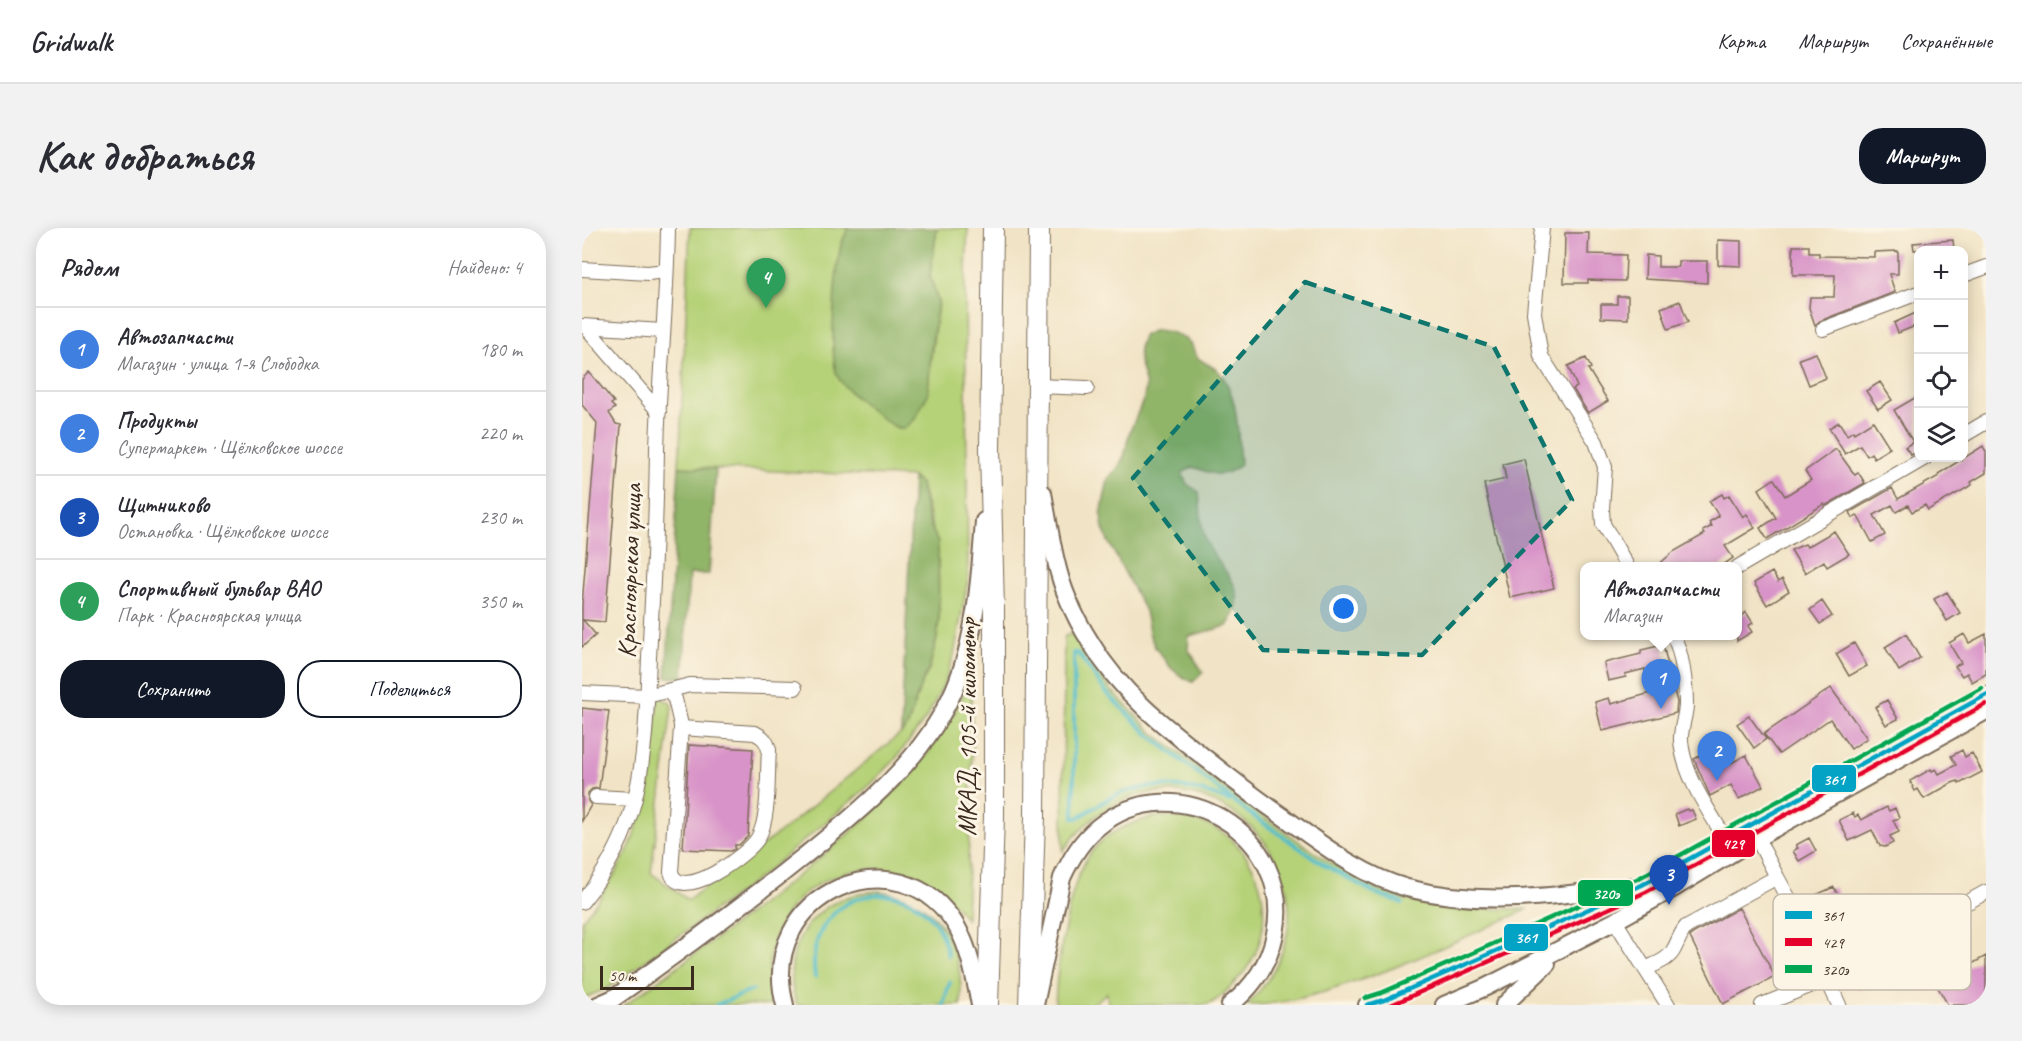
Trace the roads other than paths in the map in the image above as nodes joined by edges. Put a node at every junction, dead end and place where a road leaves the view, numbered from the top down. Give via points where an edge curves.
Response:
1 (668, 228) edge
2 (993, 228) edge
3 (1038, 228) edge
4 (1542, 228) edge
5 (1986, 267) edge
6 (582, 269) edge
7 (666, 272) junction
8 (1968, 274) edge
9 (1914, 294) edge
10 (584, 326) edge
11 (1823, 329) dead end
12 (663, 331) junction
13 (1037, 386) junction
14 (1087, 388) dead end
15 (659, 412) junction
16 (1985, 425) edge
17 (1968, 433) edge
18 (990, 449) junction
19 (1036, 452) junction
20 (1918, 462) edge
21 (1624, 562) edge
22 (1742, 564) edge
23 (1674, 640) edge
24 (795, 688) dead end
25 (668, 691) junction
26 (582, 693) edge
27 (597, 694) junction
28 (1986, 695) edge
29 (647, 696) junction
30 (595, 710) dead end
31 (1986, 711) edge
32 (681, 728) junction
33 (596, 796) dead end
34 (635, 799) junction
35 (1725, 838) junction
36 (1757, 838) junction
37 (1777, 877) junction
38 (1642, 885) junction
39 (1986, 892) edge
40 (1786, 894) edge
41 (584, 895) edge
42 (1971, 900) edge
43 (1615, 921) junction
44 (1571, 944) junction
45 (1645, 969) junction
46 (1800, 990) edge
47 (1832, 990) edge
48 (598, 1005) edge
49 (785, 1005) edge
50 (980, 1005) edge
51 (988, 1005) edge
52 (1029, 1005) edge
53 (1035, 1005) edge
54 (1230, 1005) edge
55 (1366, 1005) edge
56 (1444, 1005) edge
57 (1504, 1005) edge
58 (1668, 1005) edge
59 (1762, 1005) edge
60 (1839, 1005) edge

1 - 7 street, Красноярская улица
2 - 18 highway, МКАД, 105-й километр
3 - 13 highway
4 - 21 street via 1534,313 1541,356 1596,442 1605,467 1603,524
5 - 8 street
6 - 7 street
7 - 12 street, Красноярская улица
9 - 11 street
10 - 12 street
10 - 15 street
12 - 15 street, Красноярская улица
13 - 14 street
13 - 19 highway
15 - 29 street, Красноярская улица
16 - 17 street
18 - 48 main road via 980,581 965,658 936,723 902,768 852,817 767,886 614,998
18 - 51 highway, МКАД, 105-й километр via 994,782
19 - 38 main road via 1067,597 1091,644 1118,681 1159,723 1259,800 1335,853 1406,888 1487,898 1553,897
19 - 52 highway via 1035,817
20 - 22 street
23 - 35 street via 1686,705 1681,740 1687,766
24 - 25 street via 736,681
25 - 29 street
25 - 32 street via 677,705
26 - 27 street
27 - 29 street
27 - 30 street
28 - 35 main road
29 - 34 street, Красноярская улица
31 - 36 main road
32 - 32 street via 671,872 680,883 691,884 740,857 759,838 765,817 769,750 762,736 755,733
33 - 34 street
34 - 41 street, Красноярская улица via 618,843
35 - 38 main road
36 - 37 street
36 - 43 main road
37 - 40 street
37 - 45 street via 1686,927 1674,951
38 - 55 main road
39 - 42 street
43 - 44 main road
43 - 45 street
44 - 56 main road
44 - 57 main road
45 - 58 street
46 - 59 street
47 - 60 street
49 - 50 main road via 781,961 798,918 834,889 879,880 923,893 947,913 963,939
53 - 54 main road via 1062,878 1071,859 1099,826 1137,807 1158,803 1201,808 1229,823 1253,844 1273,882 1277,903 1273,946 1253,983

